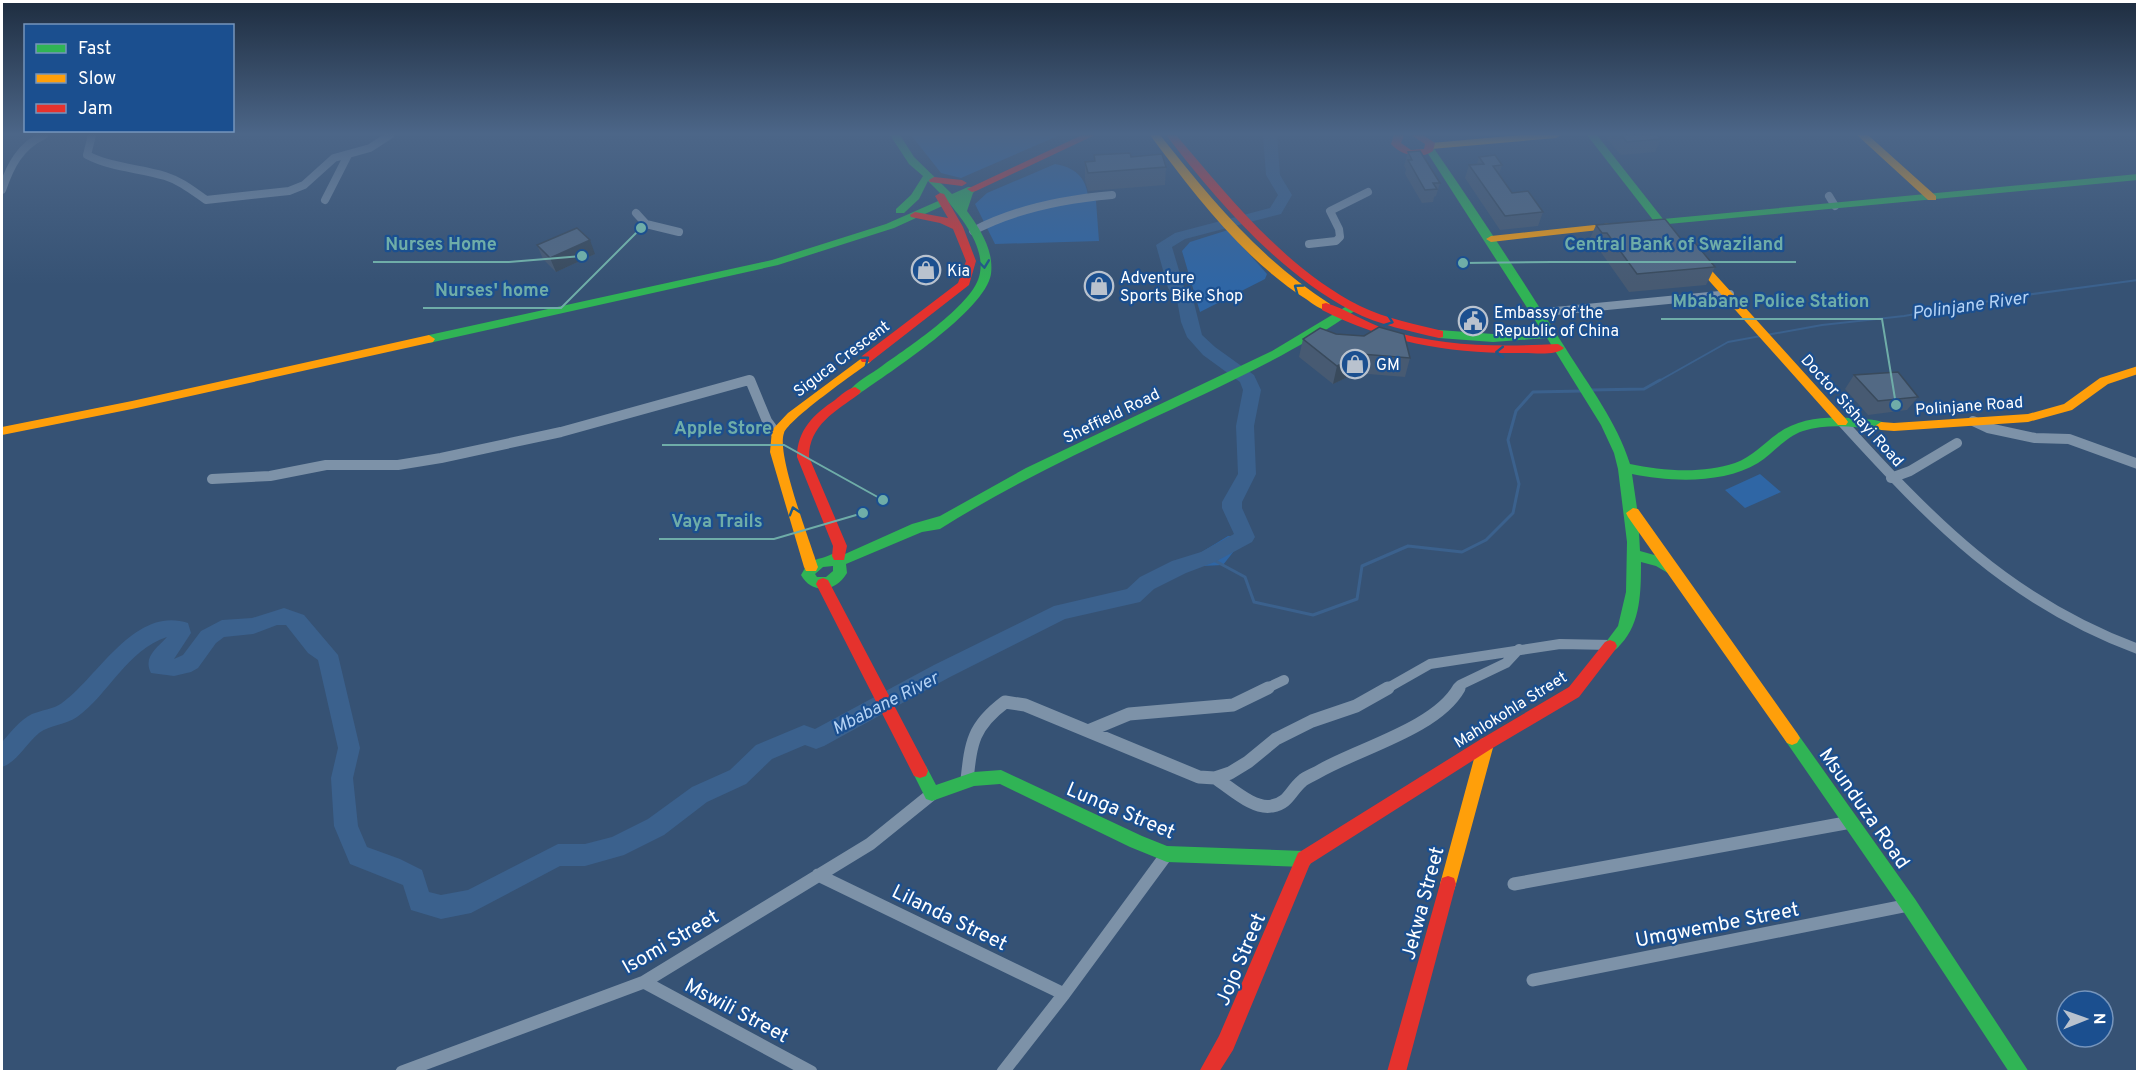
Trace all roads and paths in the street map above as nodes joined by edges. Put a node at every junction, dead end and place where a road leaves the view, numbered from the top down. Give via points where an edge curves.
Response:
1 (183, 185) edge
2 (304, 185) edge
3 (333, 185) edge
4 (925, 185) edge
5 (935, 185) edge
6 (957, 185) edge
7 (969, 185) edge
8 (970, 185) edge
9 (1196, 185) edge
10 (1215, 185) edge
11 (1455, 185) edge
12 (1631, 185) edge
13 (1917, 185) edge
14 (2059, 185) edge
15 (965, 187) junction
16 (1368, 192) dead end
17 (1112, 195) dead end
18 (945, 196) junction
19 (1932, 198) junction
20 (325, 200) dead end
21 (900, 211) junction
22 (961, 212) junction
23 (636, 213) dead end
24 (915, 215) junction
25 (1660, 222) junction
26 (958, 227) junction
27 (973, 231) junction
28 (679, 232) dead end
29 (1675, 238) edge
30 (1491, 239) junction
31 (1309, 244) dead end
32 (1691, 254) edge
33 (1730, 294) junction
34 (1341, 308) junction
35 (1535, 313) junction
36 (1549, 334) junction
37 (1558, 348) junction
38 (2138, 370) edge
39 (2, 420) edge
40 (1842, 422) junction
41 (1973, 422) junction
42 (2, 431) edge
43 (778, 436) junction
44 (802, 438) junction
45 (1957, 443) dead end
46 (2138, 464) edge
47 (1625, 468) junction
48 (1891, 478) junction
49 (212, 479) dead end
50 (1631, 512) junction
51 (942, 520) junction
52 (838, 539) junction
53 (866, 552) junction
54 (1634, 555) junction
55 (811, 567) junction
56 (839, 567) junction
57 (1672, 570) junction
58 (823, 584) junction
59 (1611, 645) junction
60 (1519, 649) junction
61 (2138, 649) edge
62 (1284, 680) dead end
63 (1088, 731) junction
64 (1486, 744) junction
65 (1215, 778) junction
66 (967, 780) junction
67 (932, 794) junction
68 (1851, 822) junction
69 (1167, 854) junction
70 (1304, 859) junction
71 (818, 875) junction
72 (1514, 884) dead end
73 (1909, 905) junction
74 (1533, 980) dead end
75 (644, 982) junction
76 (1064, 994) junction
77 (402, 1071) edge
78 (811, 1071) edge
79 (1003, 1071) edge
80 (1208, 1071) edge
81 (1396, 1071) edge
82 (2020, 1071) edge

1 - 2 street via 206,200 289,191
3 - 20 street
4 - 21 street
5 - 18 street
6 - 15 street
7 - 15 street
8 - 15 street
34 -> 9 street via 1278,273
10 - 34 street via 1292,266
11 - 30 street, Mahlokohla Street
12 - 25 street
13 - 19 street
14 - 19 street
15 - 18 street
15 - 22 street
16 - 31 street via 1330,211 1339,229 1336,241
17 - 27 street via 1077,198 998,218
18 - 21 street
18 - 22 street
18 - 24 street
18 - 26 street, Siguca Crescent
19 - 25 street via 1832,201
21 - 39 street via 770,255 133,395
22 - 27 street
23 - 28 street via 646,224
24 - 26 street
24 - 42 street via 774,263
25 - 29 street
25 - 30 street
43 -> 26 street, Siguca Crescent via 778,430 792,416 963,285 971,261
27 -> 44 street via 985,261 985,278 978,292 953,317 812,425
30 - 35 street, Mahlokohla Street
32 - 33 street, Doctor Sishayi Road
33 - 35 street
33 - 40 street, Doctor Sishayi Road
34 -> 36 street via 1452,337 1478,340
37 -> 34 street via 1490,352 1449,349 1383,333
34 - 51 street, Sheffield Road via 1257,364 1059,458
35 - 36 street, Mahlokohla Street
36 - 37 street, Mahlokohla Street
37 - 47 street, Mahlokohla Street via 1591,399
38 - 41 street, Polinjane Road via 2104,381 2067,407 2028,418
40 - 41 street, Polinjane Road via 1894,427
40 - 47 street, Polinjane Road via 1805,424 1785,432 1751,461 1725,470 1661,474
40 - 48 street, Doctor Sishayi Road
41 - 46 street via 2035,438 2069,439
43 - 44 street
43 - 49 street via 767,421 750,380 561,432 441,458 398,465 326,465 270,476
55 -> 43 street via 776,452
44 - 52 street via 803,457
45 - 48 street
47 - 50 street, Mahlokohla Street
48 - 61 street, Doctor Sishayi Road via 1984,564 2036,600 2090,630
50 - 54 street, Mahlokohla Street
50 - 57 street, Msunduza Road
51 - 53 street via 920,525
51 - 56 street, Sheffield Road via 922,533
52 - 53 street via 848,548
52 - 56 street
53 - 56 street
54 - 57 street via 1660,562
54 - 59 street, Mahlokohla Street via 1625,628
55 - 56 street via 819,561
55 - 58 street via 808,575 813,582
56 - 58 street via 834,581
57 - 68 street, Msunduza Road
58 - 67 street
59 - 60 street via 1560,644
59 - 64 street, Mahlokohla Street via 1574,693
60 - 65 street via 1430,664 1356,706 1276,739 1248,762
60 - 65 street via 1506,663 1460,685 1444,705 1410,728 1302,781 1286,802 1269,807 1256,804
62 - 63 street via 1233,705 1129,714
63 - 65 street via 1199,777
63 - 66 street via 1025,705 1005,702 988,713 973,732
64 - 70 street, Mahlokohla Street
64 - 81 street, Jekwa Street
66 - 67 street, Lunga Street
66 - 69 street, Lunga Street via 1001,777
67 - 71 street, Isomi Street via 870,844
68 - 72 street
68 - 73 street, Msunduza Road
69 - 70 street, Lunga Street
69 - 76 street
70 - 80 street, Jojo Street via 1226,1043
71 - 75 street, Isomi Street
71 - 76 street, Lilanda Street
73 - 74 street, Umgwembe Street
73 - 82 street, Msunduza Road
75 - 77 street, Isomi Street
75 - 78 street, Mswili Street
76 - 79 street

